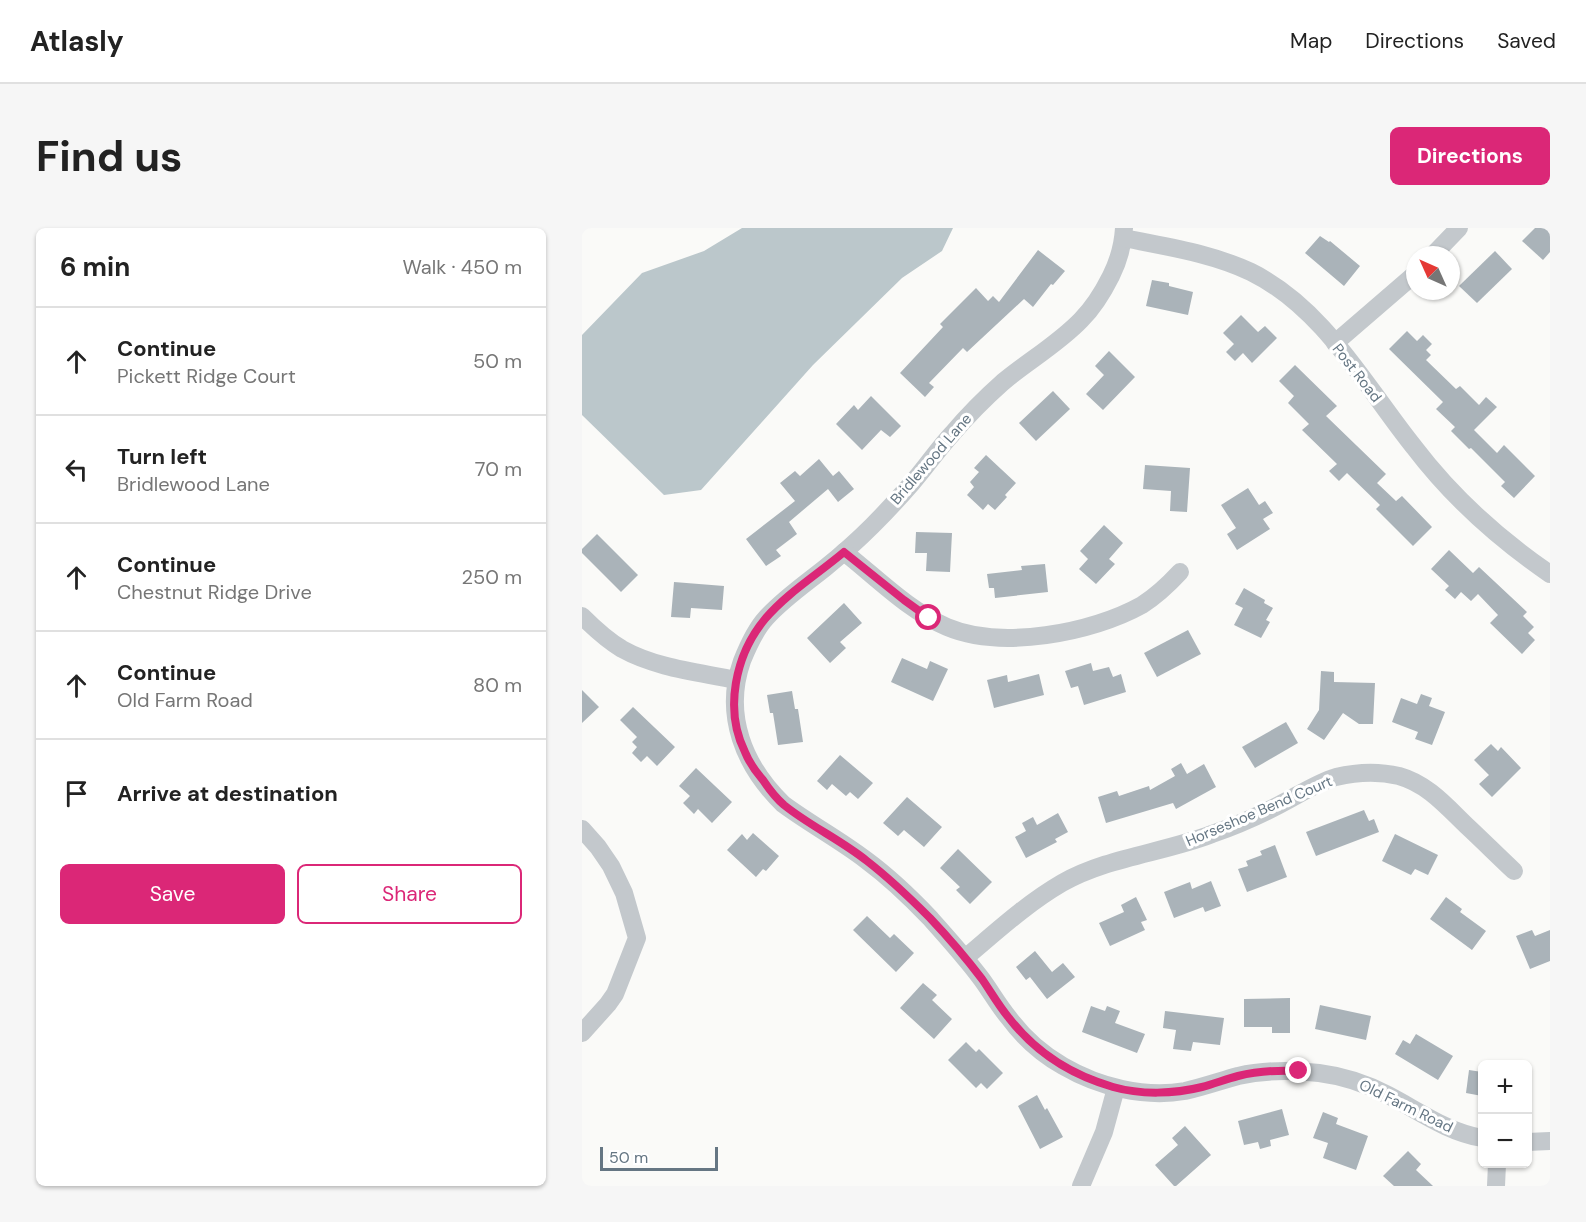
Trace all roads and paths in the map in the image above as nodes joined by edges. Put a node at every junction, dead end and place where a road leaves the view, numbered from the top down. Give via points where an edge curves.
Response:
1 (1459, 228) edge
2 (1124, 233) edge
3 (1442, 246) edge
4 (1406, 282) edge
5 (1335, 343) junction
6 (844, 552) junction
7 (1180, 572) dead end
8 (1550, 574) edge
9 (582, 616) edge
10 (736, 680) junction
11 (582, 829) edge
12 (1514, 871) dead end
13 (964, 958) junction
14 (582, 1033) edge
15 (1116, 1088) junction
16 (1478, 1137) edge
17 (1550, 1141) edge
18 (1532, 1142) edge
19 (1497, 1168) edge
20 (1082, 1186) edge
21 (1496, 1186) edge

1 - 3 street
2 - 5 street, Post Road via 1201,253 1252,273 1300,305
2 - 6 street, Bridlewood Lane via 1119,260 1105,290 1082,320 978,406 912,483
4 - 5 street
5 - 8 street, Post Road via 1444,482 1488,527
6 - 7 street via 929,618 963,632 994,638 1045,635 1099,624 1144,603
6 - 10 street, Bridlewood Lane via 767,617 747,648
9 - 10 street via 609,640 640,658
10 - 13 street, Bridlewood Lane via 738,733 745,752 772,794 874,867 929,917
11 - 14 street via 614,872 637,938 612,999
12 - 13 street, Horseshoe Bend Court via 1421,785 1382,773 1358,773 1334,778 1213,834 1093,869 1062,883
13 - 15 street, Old Farm Road via 1022,1034 1045,1054 1076,1074
15 - 16 street, Old Farm Road via 1170,1092 1252,1073 1323,1073 1367,1085 1440,1124
15 - 20 street via 1104,1132
17 - 18 street
19 - 21 street

